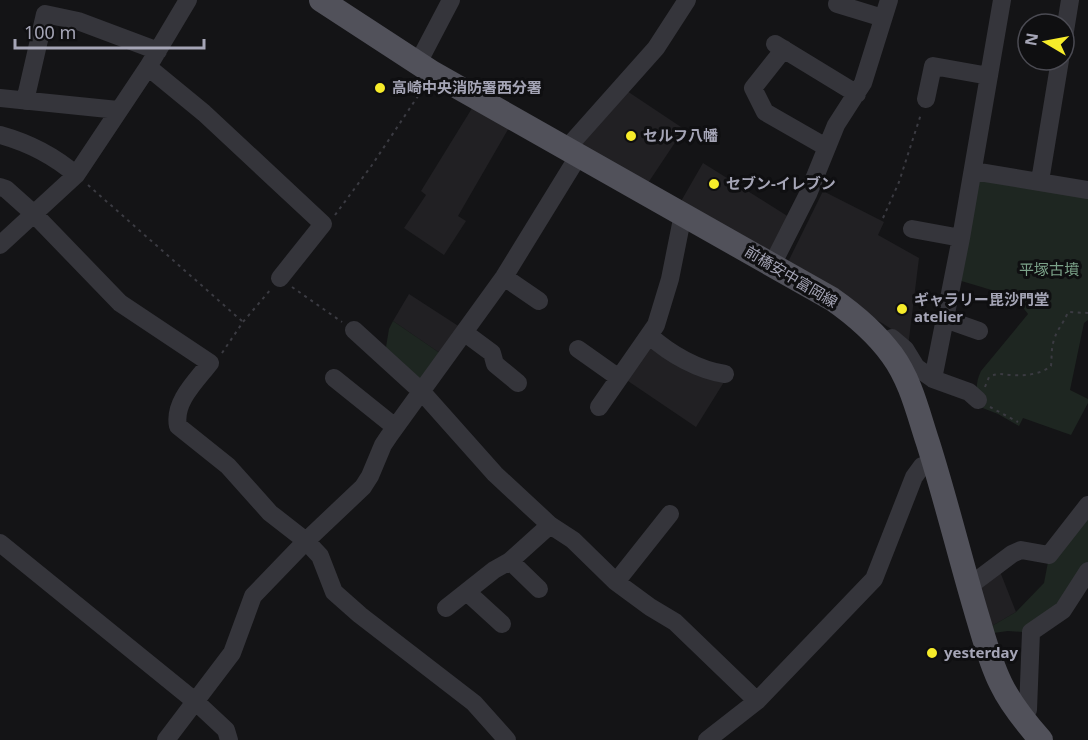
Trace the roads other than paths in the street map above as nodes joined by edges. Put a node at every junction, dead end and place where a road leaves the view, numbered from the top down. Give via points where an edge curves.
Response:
1 (188, 0) edge
2 (321, 0) edge
3 (451, 0) edge
4 (687, 0) edge
5 (889, 0) edge
6 (1002, 0) edge
7 (837, 4) dead end
8 (883, 18) junction
9 (158, 51) junction
10 (148, 67) junction
11 (425, 68) junction
12 (1058, 72) edge
13 (989, 76) junction
14 (857, 94) junction
15 (0, 98) edge
16 (926, 99) road end
17 (25, 101) junction
18 (118, 111) junction
19 (0, 135) edge
20 (826, 147) junction
21 (573, 152) junction
22 (973, 171) junction
23 (76, 174) junction
24 (1040, 181) junction
25 (0, 187) edge
26 (1088, 190) edge
27 (34, 214) junction
28 (683, 214) junction
29 (912, 229) dead end
30 (961, 238) junction
31 (0, 245) edge
32 (772, 265) junction
33 (504, 277) junction
34 (280, 278) road end
35 (539, 301) dead end
36 (945, 319) junction
37 (354, 330) road end
38 (979, 331) dead end
39 (465, 333) junction
40 (650, 336) junction
41 (882, 342) junction
42 (578, 349) dead end
43 (725, 374) dead end
44 (334, 378) dead end
45 (619, 378) junction
46 (933, 379) junction
47 (518, 383) dead end
48 (422, 392) junction
49 (978, 400) road end
50 (599, 406) dead end
51 (395, 427) junction
52 (934, 462) junction
53 (1088, 505) edge
54 (670, 514) dead end
55 (550, 525) junction
56 (306, 541) junction
57 (0, 543) edge
58 (510, 561) junction
59 (1088, 571) edge
60 (616, 582) junction
61 (969, 587) junction
62 (539, 589) dead end
63 (467, 592) junction
64 (446, 608) dead end
65 (502, 624) dead end
66 (757, 701) junction
67 (196, 702) junction
68 (1022, 717) junction
69 (166, 740) edge
70 (229, 740) edge
71 (507, 740) edge
72 (707, 740) edge
73 (1041, 740) edge

1 - 9 street
2 - 11 main road, 前橋安中富岡線
3 - 11 street
4 - 21 street via 656,48
5 - 8 street
6 - 13 street
7 - 8 street
8 - 14 street
9 - 10 street
9 - 17 street via 78,21 45,14
10 - 18 street
10 - 34 street via 204,113 323,224
11 - 21 main road, 前橋安中富岡線
12 - 24 street
13 - 16 street via 933,66
13 - 22 street
14 - 20 street
14 - 20 street via 779,46 753,88 765,112
15 - 17 street
17 - 18 street
18 - 23 street
19 - 23 street via 38,148
20 - 32 street via 808,194
21 - 28 main road, 前橋安中富岡線
21 - 33 street
22 - 24 street
22 - 30 street
23 - 27 street
24 - 26 street
25 - 27 street
27 - 31 street
27 - 56 street via 120,303 210,363 182,398 178,426 228,466 270,513
28 - 32 main road, 前橋安中富岡線
28 - 40 street via 661,312
29 - 30 street
30 - 36 street
32 - 41 main road, 前橋安中富岡線 via 840,305
33 - 35 street
33 - 39 street
36 - 38 street
36 - 46 street
37 - 48 street
39 - 47 street via 492,353 495,364
39 - 48 street
40 - 43 street via 664,349 710,372
40 - 45 street
41 - 46 street via 892,338 916,367
41 - 52 main road, 前橋安中富岡線 via 905,375
42 - 45 street
44 - 51 street
45 - 50 street
46 - 49 street
48 - 51 street
48 - 55 street via 495,474
51 - 56 street via 363,487
52 - 61 main road, 前橋安中富岡線
52 - 66 street via 922,466 914,477 874,579
53 - 61 street via 1049,555 1021,550
54 - 60 street
55 - 58 street
55 - 60 street via 573,540
56 - 67 street via 254,596 232,653
56 - 71 street via 320,556 334,592 474,703
57 - 67 street
58 - 62 street
58 - 63 street
59 - 68 street via 1063,610 1031,632 1028,710
60 - 66 street via 675,622
61 - 68 main road, 前橋安中富岡線 via 992,663
63 - 64 street
63 - 65 street
66 - 72 street
67 - 69 street
67 - 70 street via 226,730
68 - 73 main road, 前橋安中富岡線

